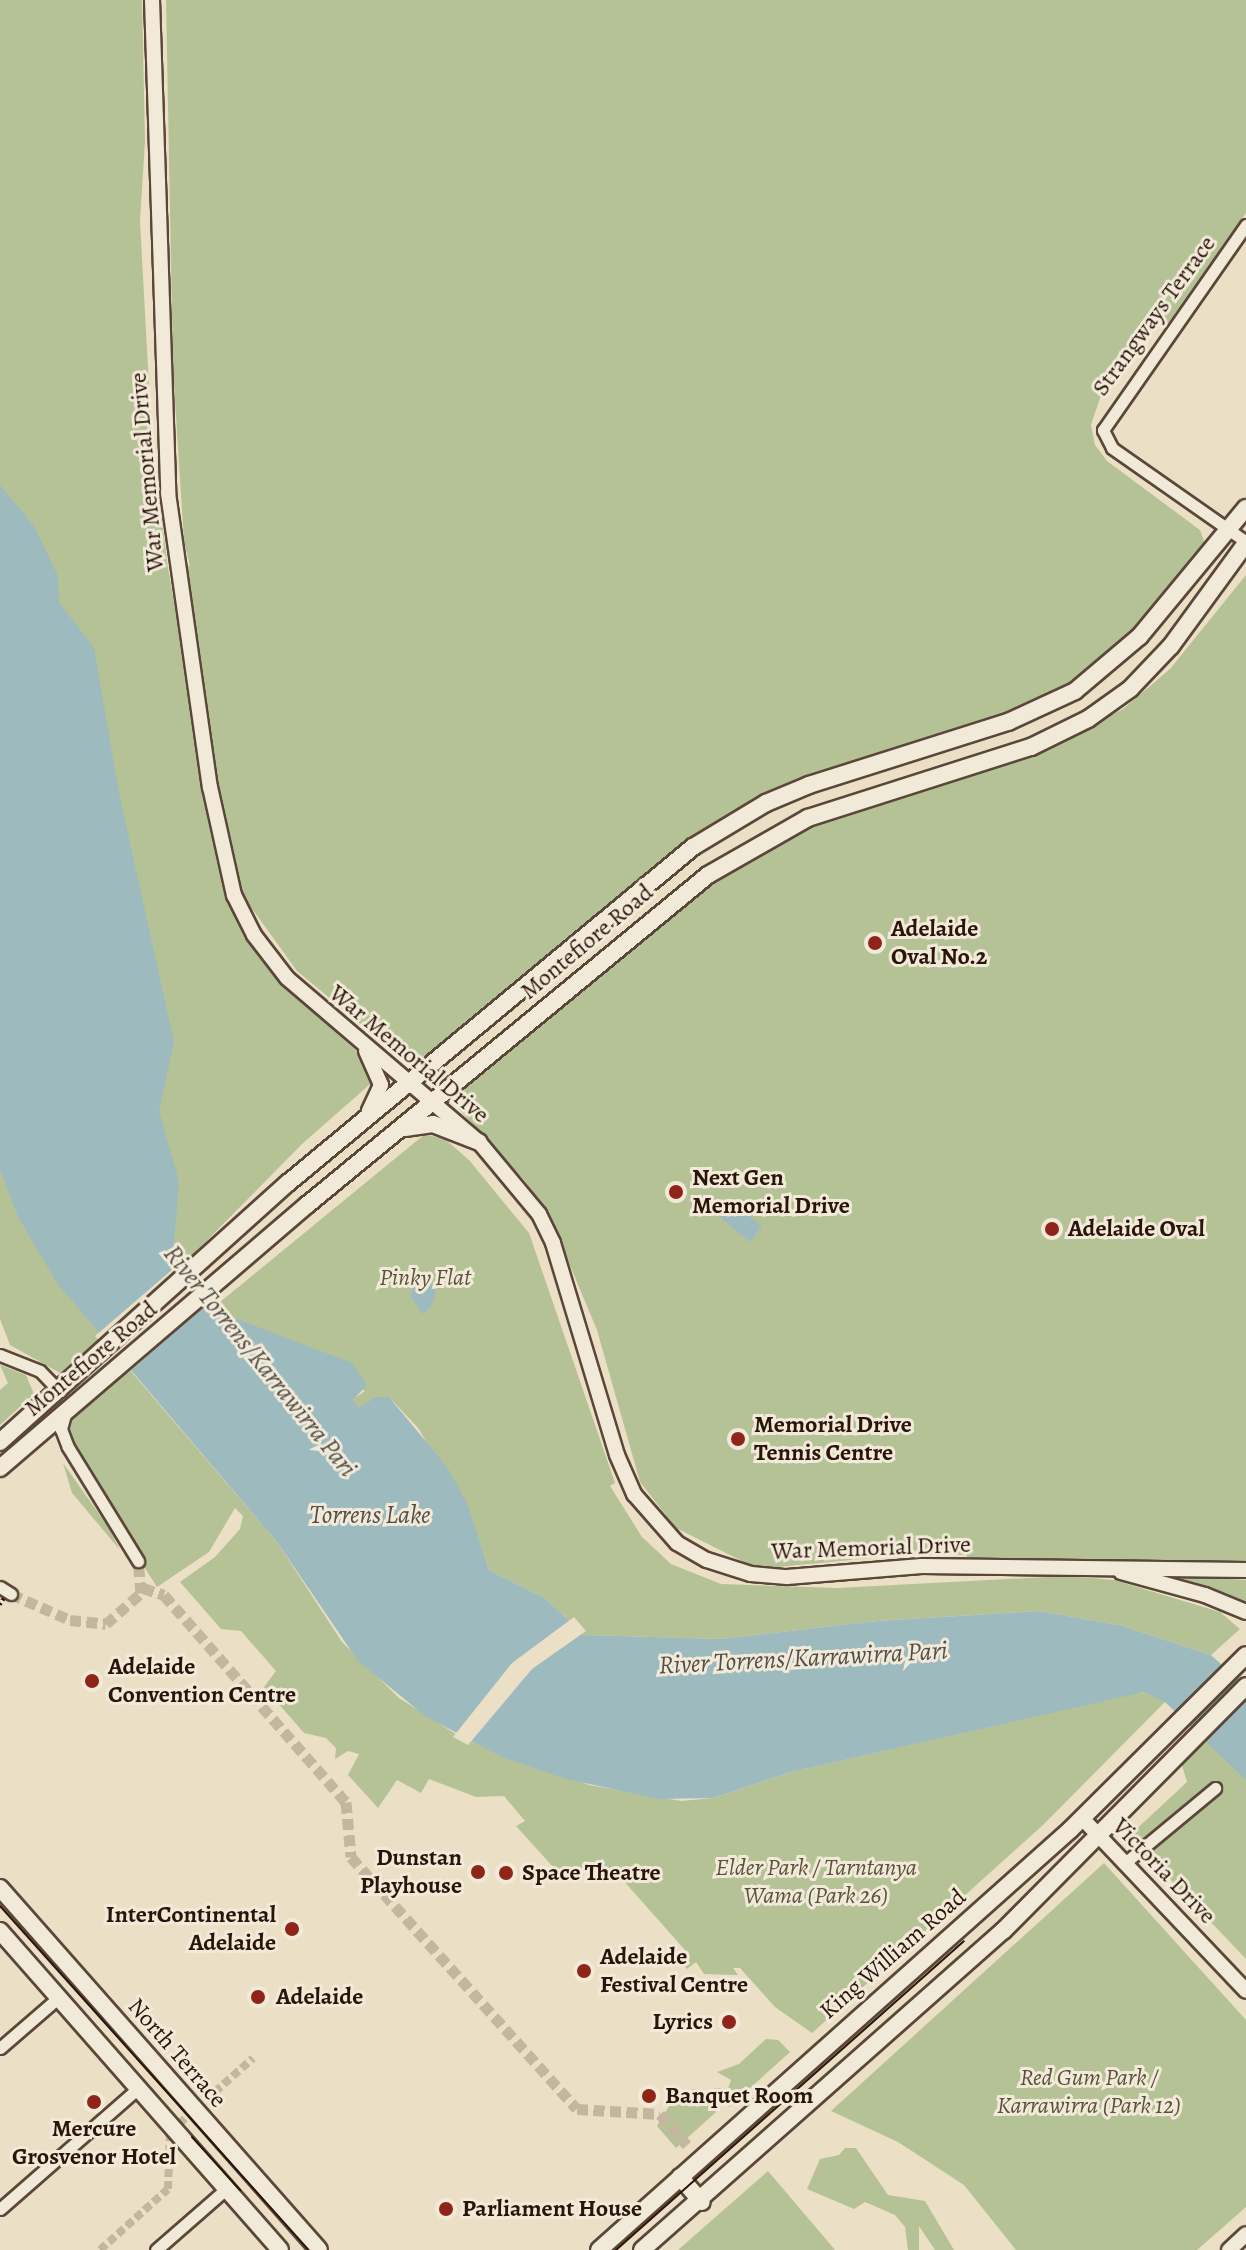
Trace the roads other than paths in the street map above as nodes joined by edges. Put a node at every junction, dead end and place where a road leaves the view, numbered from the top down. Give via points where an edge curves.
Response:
1 (152, 0) edge
2 (1246, 225) edge
3 (1246, 508) edge
4 (1226, 528) junction
5 (1246, 542) edge
6 (906, 755) junction
7 (914, 783) junction
8 (356, 1037) junction
9 (409, 1080) junction
10 (434, 1100) junction
11 (360, 1122) junction
12 (389, 1137) junction
13 (479, 1142) junction
14 (0, 1355) edge
15 (59, 1391) junction
16 (65, 1414) junction
17 (34, 1440) junction
18 (0, 1442) edge
19 (68, 1447) junction
20 (0, 1468) edge
21 (138, 1561) tunnel mouth
22 (1093, 1566) junction
23 (1246, 1570) edge
24 (1246, 1612) edge
25 (1246, 1655) edge
26 (1246, 1686) edge
27 (1215, 1788) dead end
28 (1082, 1818) junction
29 (1098, 1834) junction
30 (1126, 1862) junction
31 (0, 1888) edge
32 (0, 1931) edge
33 (80, 1978) junction
34 (1246, 1991) edge
35 (59, 1997) junction
36 (0, 2048) edge
37 (138, 2088) junction
38 (680, 2177) junction
39 (226, 2189) junction
40 (702, 2202) junction
41 (0, 2209) edge
42 (1246, 2234) edge
43 (156, 2250) edge
44 (280, 2250) edge
45 (319, 2250) edge
46 (599, 2250) edge
47 (642, 2250) edge
48 (1229, 2250) edge

1 - 8 street, War Memorial Drive via 162,421 181,594 219,837 234,895 263,949 287,978
2 - 4 street, Strangways Terrace via 1109,416 1103,435 1112,448
3 - 4 main road, Montefiore Road
4 - 5 street
4 - 6 main road, Montefiore Road via 1140,636 1092,680 1029,714
5 - 7 main road, Montefiore Road via 1171,646 1110,704 1031,747
6 - 7 main road
6 - 9 main road, Montefiore Road via 766,803 693,847
7 - 10 main road, Montefiore Road via 808,818 730,859
8 - 9 street, War Memorial Drive
8 - 11 street via 381,1085 376,1102
9 - 10 street, War Memorial Drive
9 - 11 main road, Montefiore Road
10 - 12 main road, Montefiore Road
10 - 13 street, War Memorial Drive
11 - 15 main road, Montefiore Road
12 - 13 main road via 422,1122
12 - 16 main road, Montefiore Road
13 - 22 street, War Memorial Drive via 546,1227 624,1474 647,1513 677,1543 732,1570 777,1577 922,1566
14 - 15 street via 40,1371
15 - 18 main road, Montefiore Road
16 - 17 main road, Montefiore Road
16 - 19 street via 61,1429
17 - 19 street via 49,1436
17 - 20 main road, Montefiore Road
19 - 21 street
22 - 23 street, War Memorial Drive
22 - 24 street via 1205,1595
25 - 28 main road, King William Road
26 - 29 main road
27 - 30 street
28 - 29 street, Victoria Drive
28 - 38 main road, King William Road
29 - 30 street, Victoria Drive
29 - 40 main road via 1003,1931
30 - 34 street, Victoria Drive
31 - 33 main road, North Terrace
32 - 35 main road
33 - 35 main road
33 - 45 main road, North Terrace
35 - 36 street
35 - 37 main road
37 - 39 main road
37 - 41 street
38 - 40 main road
38 - 46 main road, King William Road
39 - 43 street
39 - 44 main road
40 - 47 main road
42 - 48 street

